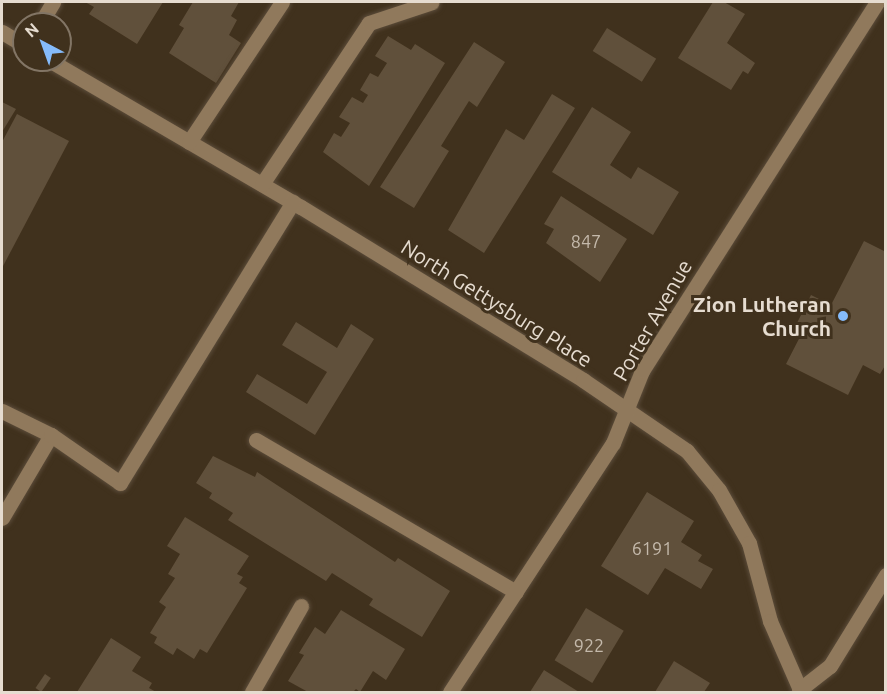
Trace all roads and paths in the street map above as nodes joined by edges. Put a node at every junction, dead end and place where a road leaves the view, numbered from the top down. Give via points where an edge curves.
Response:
1 (282, 2) edge
2 (432, 2) edge
3 (877, 2) edge
4 (69, 72) edge
5 (189, 142) junction
6 (262, 184) junction
7 (293, 202) junction
8 (626, 409) junction
9 (2, 411) edge
10 (51, 435) junction
11 (256, 440) dead end
12 (2, 518) edge
13 (885, 575) edge
14 (516, 592) junction
15 (301, 606) dead end
16 (800, 691) edge
17 (252, 693) edge
18 (450, 693) edge

1 - 5 street
2 - 6 street via 369,23
3 - 8 street, Porter Avenue via 642,371
4 - 5 street, North Gettysburg Place
5 - 6 street, North Gettysburg Place
6 - 7 street, North Gettysburg Place
7 - 8 street, North Gettysburg Place
7 - 10 street via 120,483
8 - 14 street, Porter Avenue via 613,443
8 - 16 street, North Gettysburg Place via 687,451 719,490 749,543 770,621
9 - 10 street
10 - 12 street
11 - 14 street
13 - 16 street via 830,666
14 - 18 street, Porter Avenue
15 - 17 street

